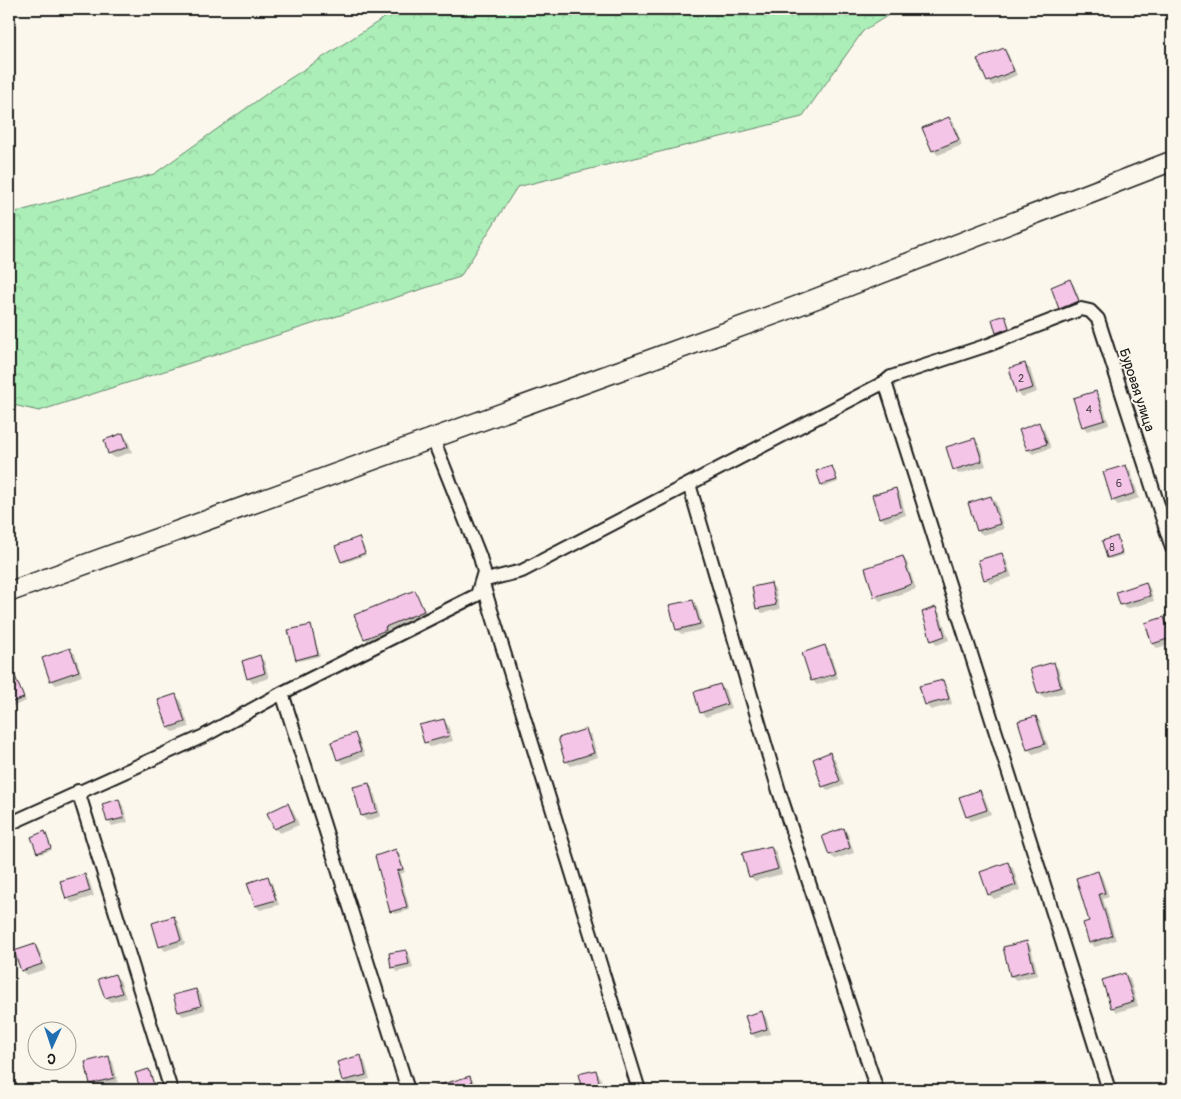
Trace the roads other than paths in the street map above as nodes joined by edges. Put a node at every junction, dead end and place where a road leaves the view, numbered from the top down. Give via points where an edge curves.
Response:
1 (1172, 161) edge
2 (885, 382) junction
3 (433, 439) junction
4 (689, 484) junction
5 (1172, 548) edge
6 (482, 581) junction
7 (9, 592) edge
8 (282, 693) junction
9 (78, 791) junction
10 (9, 824) edge
11 (171, 1090) edge
12 (408, 1090) edge
13 (639, 1090) edge
14 (877, 1090) edge
15 (1109, 1090) edge

1 - 3 main road via 784,311
2 - 4 street
2 - 5 street, Буровая улица via 891,377 988,345 1081,309 1090,311 1098,318
2 - 15 street
3 - 6 street via 480,557 484,572
3 - 7 main road
4 - 6 street via 522,571
4 - 14 street via 779,790
6 - 8 street via 477,595 466,602
6 - 13 street
8 - 9 street via 204,736
8 - 12 street
9 - 10 street
9 - 11 street

